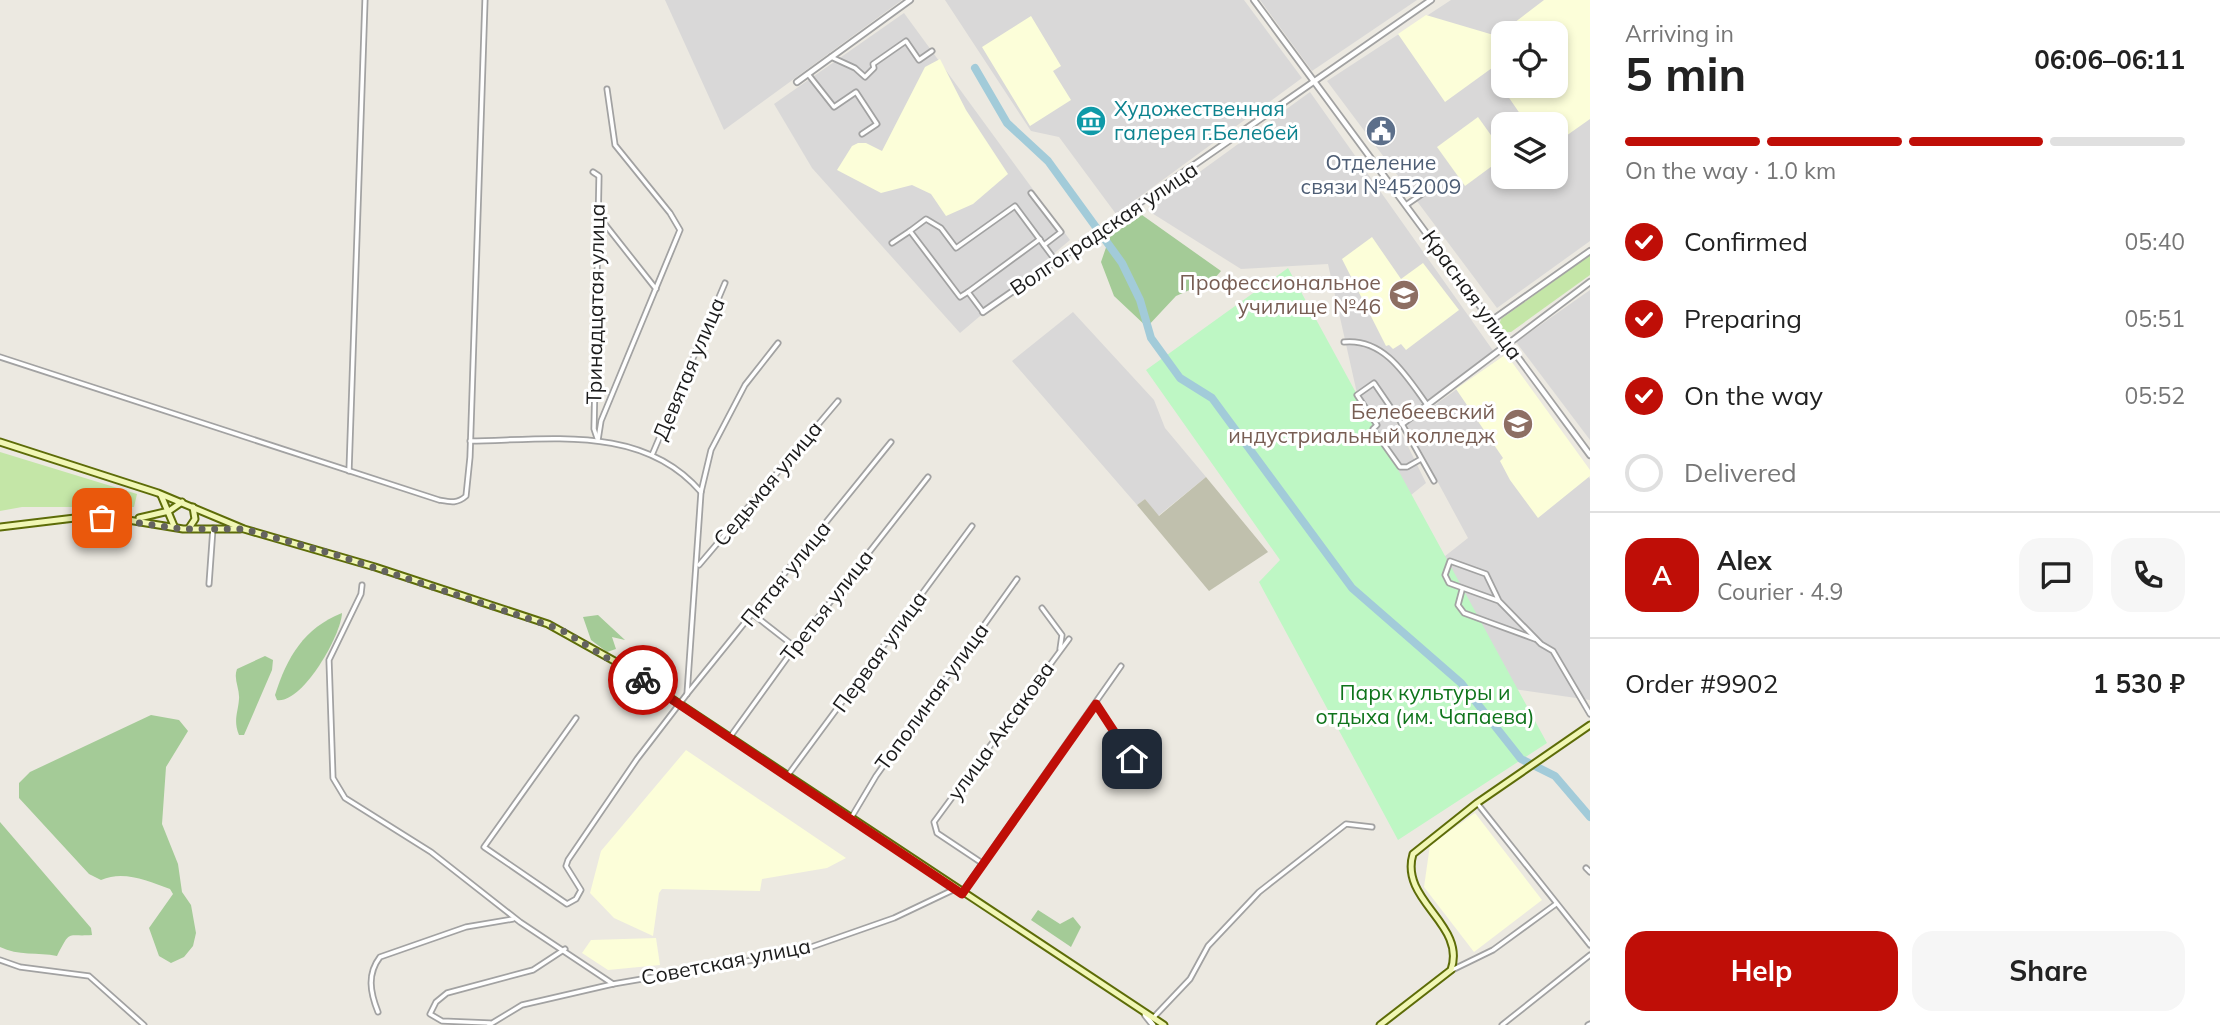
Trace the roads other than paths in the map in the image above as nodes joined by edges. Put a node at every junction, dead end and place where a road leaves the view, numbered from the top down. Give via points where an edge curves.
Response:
1 (365, 0) edge
2 (485, 0) edge
3 (910, 0) edge
4 (1254, 0) edge
5 (1431, 0) edge
6 (932, 51) dead end
7 (831, 57) junction
8 (808, 75) junction
9 (1313, 80) junction
10 (797, 82) dead end
11 (607, 89) dead end
12 (862, 134) dead end
13 (593, 172) dead end
14 (1435, 186) dead end
15 (1031, 192) dead end
16 (1406, 205) junction
17 (598, 222) junction
18 (910, 231) junction
19 (1040, 239) junction
20 (892, 243) dead end
21 (1044, 245) junction
22 (1590, 251) edge
23 (1055, 260) junction
24 (1590, 282) edge
25 (725, 283) dead end
26 (656, 289) junction
27 (968, 292) junction
28 (983, 312) joint
29 (1490, 321) junction
30 (1345, 342) dead end
31 (778, 343) dead end
32 (1506, 344) junction
33 (0, 357) edge
34 (838, 401) dead end
35 (1428, 406) junction
36 (1402, 424) junction
37 (470, 440) junction
38 (598, 440) junction
39 (0, 442) edge
40 (891, 442) dead end
41 (652, 455) junction
42 (1590, 455) edge
43 (1421, 459) junction
44 (349, 471) junction
45 (928, 477) dead end
46 (1434, 481) dead end
47 (701, 492) junction
48 (158, 493) junction
49 (182, 502) junction
50 (192, 507) junction
51 (169, 512) junction
52 (122, 519) junction
53 (0, 527) edge
54 (972, 527) dead end
55 (177, 528) junction
56 (188, 528) junction
57 (213, 528) junction
58 (244, 529) junction
59 (698, 566) junction
60 (1017, 579) dead end
61 (209, 584) dead end
62 (362, 585) dead end
63 (1462, 590) junction
64 (1499, 601) junction
65 (1042, 608) dead end
66 (754, 615) junction
67 (1069, 639) dead end
68 (1536, 640) junction
69 (795, 647) junction
70 (1060, 651) junction
71 (1121, 666) dead end
72 (687, 694) junction
73 (679, 704) junction
74 (1096, 704) junction
75 (1590, 714) edge
76 (576, 718) dead end
77 (1590, 725) edge
78 (730, 738) junction
79 (1132, 759) dead end
80 (786, 776) junction
81 (1477, 803) junction
82 (851, 818) junction
83 (1372, 827) dead end
84 (982, 863) junction
85 (1586, 868) dead end
86 (1590, 872) edge
87 (955, 889) junction
88 (962, 894) junction
89 (1556, 904) junction
90 (516, 918) junction
91 (1590, 945) edge
92 (565, 949) junction
93 (1590, 955) edge
94 (0, 960) edge
95 (1451, 970) junction
96 (613, 984) junction
97 (378, 1012) dead end
98 (1153, 1021) edge
99 (1388, 1023) edge
100 (489, 1024) edge
101 (144, 1025) edge
102 (1164, 1025) edge
103 (1380, 1025) edge
104 (1502, 1025) edge

1 - 44 street
2 - 37 street
3 - 7 street
4 - 9 street, Красная улица
5 - 9 street, Волгоградская улица
6 - 7 street via 919,60 906,41 864,77
7 - 8 street
8 - 10 street
8 - 12 street via 834,107 856,92 877,124
9 - 16 street, Красная улица
9 - 23 street, Волгоградская улица
11 - 26 street via 615,145 680,230
13 - 17 street, Тринадцатая улица via 599,176
14 - 16 street
15 - 21 street via 1061,232
16 - 29 street, Красная улица
17 - 26 street via 604,223
17 - 38 street, Тринадцатая улица via 594,429
18 - 19 street via 926,219 941,228 956,248 1015,206
18 - 20 street
18 - 27 street via 960,297
19 - 21 street
19 - 27 street
21 - 23 street
22 - 29 street
23 - 28 street, Волгоградская улица
24 - 32 street
25 - 41 street, Девятая улица
26 - 38 street via 601,421
27 - 28 street
29 - 32 street, Красная улица
30 - 35 street via 1366,342 1392,360
31 - 47 street via 745,385 711,450
32 - 35 street
32 - 42 street, Красная улица
33 - 44 street
34 - 59 street, Седьмая улица
35 - 36 street
36 - 43 street
36 - 43 street via 1374,383 1357,395 1377,425 1373,429 1400,467
37 - 38 street
37 - 44 street via 466,496 453,503
38 - 41 street
39 - 48 main road
40 - 66 street, Пятая улица
41 - 47 street via 681,472
43 - 46 street
45 - 69 street, Третья улица
47 - 59 street
48 - 49 main road
48 - 51 main road
49 - 50 main road
49 - 51 main road
50 - 56 main road via 195,519
50 - 58 main road
51 - 52 main road
51 - 55 main road via 169,521
52 - 53 main road via 83,517
52 - 55 main road
54 - 80 street, Первая улица
55 - 56 main road
56 - 57 main road
57 - 58 main road
57 - 61 street
58 - 73 main road via 560,629
59 - 72 street
60 - 82 street, Тополиная улица
62 - 90 street via 329,660 333,778 345,798 431,852
63 - 64 street
63 - 64 street via 1445,575 1450,561 1486,574
63 - 68 street via 1458,605 1464,613
64 - 68 street
65 - 70 street via 1062,635
66 - 69 street
66 - 72 street, Пятая улица
67 - 70 street, улица Аксакова
68 - 75 street via 1553,651
69 - 78 street, Третья улица
70 - 84 street, улица Аксакова via 934,822 937,833
71 - 74 street
72 - 73 street, Пятая улица
73 - 76 street, Пятая улица via 568,860 566,866 581,890 567,904 484,846
73 - 78 main road
74 - 79 street
74 - 84 street
77 - 81 main road
78 - 80 main road
80 - 82 main road
81 - 89 street
81 - 95 main road via 1419,846 1410,864 1418,891 1453,941
82 - 87 main road
83 - 98 street via 1346,824 1259,892 1208,946 1190,979
84 - 88 street
85 - 86 street
87 - 88 main road
87 - 96 street, Советская улица via 894,918 794,953
88 - 98 main road
89 - 91 street
89 - 95 street via 1493,950
90 - 92 street
90 - 97 street via 466,926 380,957 372,968 370,989
92 - 96 street
92 - 100 street via 533,970 447,993 430,1014 442,1021
93 - 104 street
94 - 101 street via 89,976
95 - 99 main road
96 - 100 street, Советская улица via 522,1006
98 - 102 main road
99 - 103 main road

